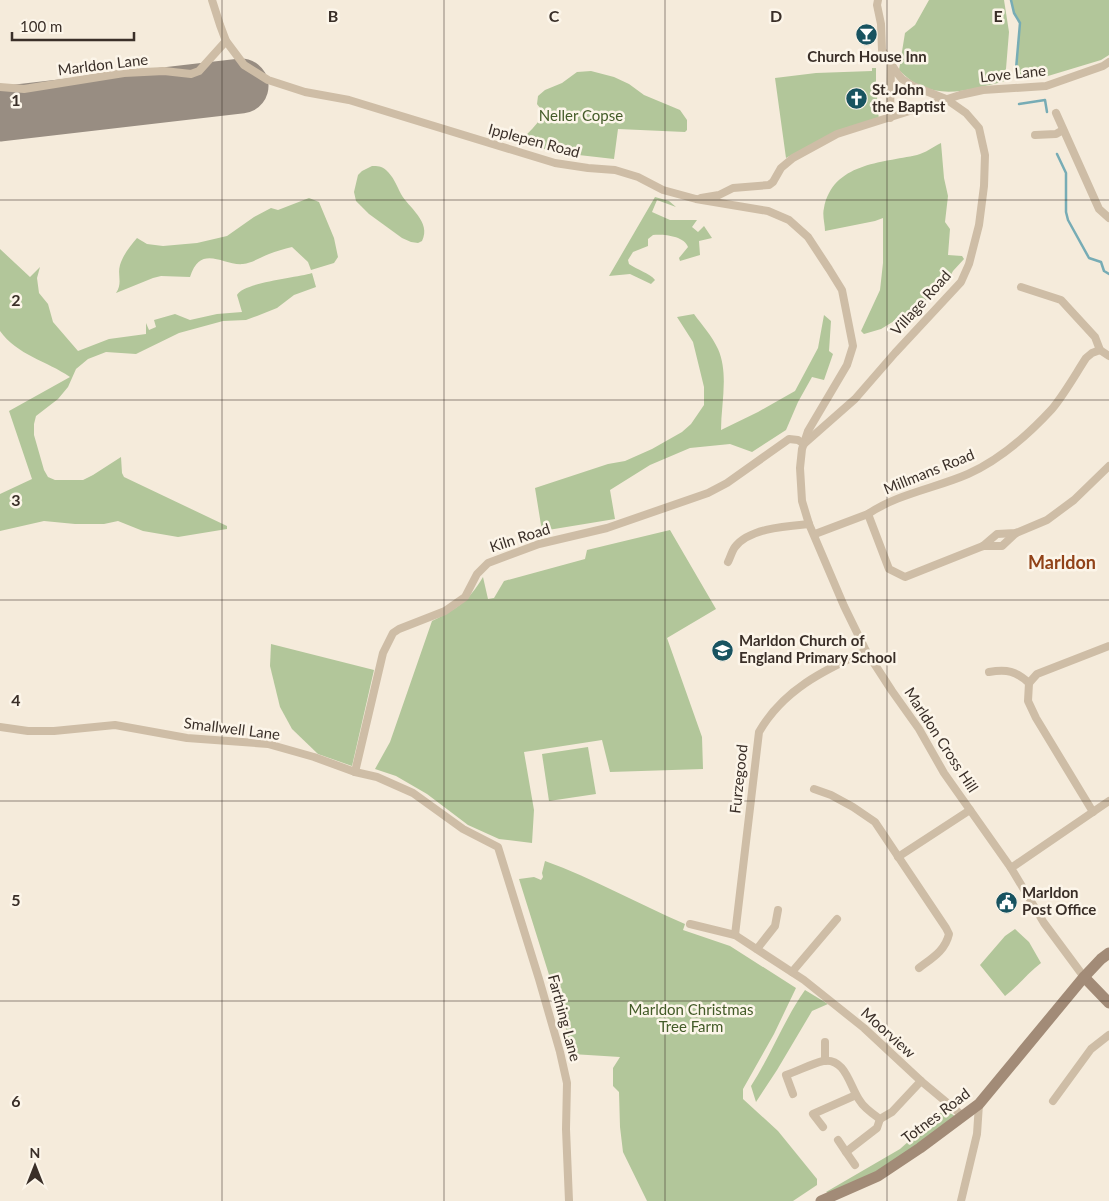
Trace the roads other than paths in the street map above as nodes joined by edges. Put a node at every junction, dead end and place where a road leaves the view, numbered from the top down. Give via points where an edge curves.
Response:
1 (212, 0) edge
2 (878, 0) edge
3 (226, 41) junction
4 (1109, 62) edge
5 (891, 66) junction
6 (0, 87) edge
7 (946, 99) junction
8 (1056, 113) dead end
9 (890, 118) junction
10 (1063, 130) junction
11 (1035, 135) dead end
12 (696, 199) junction
13 (1109, 218) edge
14 (1021, 287) dead end
15 (1100, 350) junction
16 (1109, 356) edge
17 (804, 444) junction
18 (1109, 466) edge
19 (868, 514) junction
20 (809, 524) junction
21 (1016, 533) junction
22 (815, 534) junction
23 (983, 546) junction
24 (728, 562) dead end
25 (1109, 646) edge
26 (866, 651) junction
27 (989, 672) dead end
28 (1029, 683) junction
29 (0, 727) edge
30 (355, 772) junction
31 (814, 789) dead end
32 (1109, 801) edge
33 (970, 810) junction
34 (1093, 812) junction
35 (498, 847) joint
36 (898, 857) junction
37 (1011, 868) junction
38 (778, 910) dead end
39 (837, 919) dead end
40 (690, 924) dead end
41 (735, 935) junction
42 (756, 949) junction
43 (1109, 953) edge
44 (919, 968) dead end
45 (792, 972) junction
46 (1084, 977) junction
47 (1109, 1003) edge
48 (1109, 1035) edge
49 (825, 1042) dead end
50 (825, 1061) junction
51 (921, 1081) junction
52 (793, 1094) dead end
53 (856, 1096) junction
54 (1053, 1101) dead end
55 (979, 1104) junction
56 (963, 1116) junction
57 (880, 1119) junction
58 (823, 1127) dead end
59 (838, 1140) dead end
60 (846, 1152) junction
61 (854, 1164) dead end
62 (569, 1201) edge
63 (820, 1201) edge
64 (961, 1201) edge

1 - 3 street, Ipplepen Road
2 - 5 street via 881,46
3 - 6 street, Marldon Lane via 199,71 191,74 164,71 124,73 24,90
3 - 12 street, Ipplepen Road via 244,65 268,80 305,92 349,100 555,163 616,170 663,190
4 - 7 street, Love Lane via 1046,86 983,90
5 - 7 street, Village Road via 913,86
5 - 9 street
7 - 9 street, Love Lane
7 - 17 street, Village Road via 966,113 979,128 985,155 979,225 968,264 960,282 854,399
8 - 10 street
9 - 12 street, Love Lane via 837,134 804,152 781,168 769,185 733,188 719,195
10 - 11 street via 1056,134
10 - 13 street via 1099,209
12 - 17 street, Ipplepen Road via 768,211 788,220 808,237 842,290 853,346 847,365 808,430
14 - 15 street via 1061,300 1095,337
15 - 16 street
15 - 19 street, Millmans Road via 1086,358 1052,408 1002,454 968,474 913,493
17 - 20 street, Marldon Cross Hill via 800,468 802,501
17 - 30 street, Kiln Road via 789,439 708,493 607,528 539,544 488,563 477,574 465,597 445,611 393,633 383,652
18 - 21 street via 1074,500 1047,520
19 - 22 street, Millmans Road
19 - 23 street via 889,569 905,577
20 - 22 street, Marldon Cross Hill
20 - 24 street via 783,526 744,538 734,548
21 - 23 street via 997,534
21 - 23 street via 1002,546
22 - 26 street, Marldon Cross Hill
25 - 28 street via 1036,674
26 - 33 street, Marldon Cross Hill
26 - 41 street, Furzegood via 808,680 772,712 759,732
27 - 28 street via 1014,672
28 - 34 street via 1028,701 1036,718
29 - 30 street, Smallwell Lane via 54,731 115,725 187,738 268,744
30 - 35 street, Smallwell Lane via 413,792 463,829
31 - 36 street via 831,795 875,822
32 - 34 street
33 - 36 street
33 - 37 street, Marldon Cross Hill
34 - 37 street
35 - 62 street, Farthing Lane via 539,978 567,1083
36 - 44 street via 949,934 942,951
37 - 46 street, Marldon Cross Hill via 1044,923
38 - 42 street via 775,926
39 - 45 street
40 - 41 street
41 - 42 street, Moorview
42 - 45 street, Moorview
43 - 46 street, Totnes Road
45 - 51 street, Moorview via 864,1028
46 - 47 street
46 - 55 street, Totnes Road
48 - 54 street via 1091,1049
49 - 50 street
50 - 52 street via 786,1075
50 - 53 street via 843,1069
51 - 56 street, Moorview
51 - 57 street via 892,1112
53 - 57 street
53 - 58 street via 814,1114
55 - 56 street, Totnes Road
55 - 64 street via 977,1134
56 - 63 street, Totnes Road via 878,1176
57 - 60 street via 877,1128
59 - 60 street
60 - 61 street

